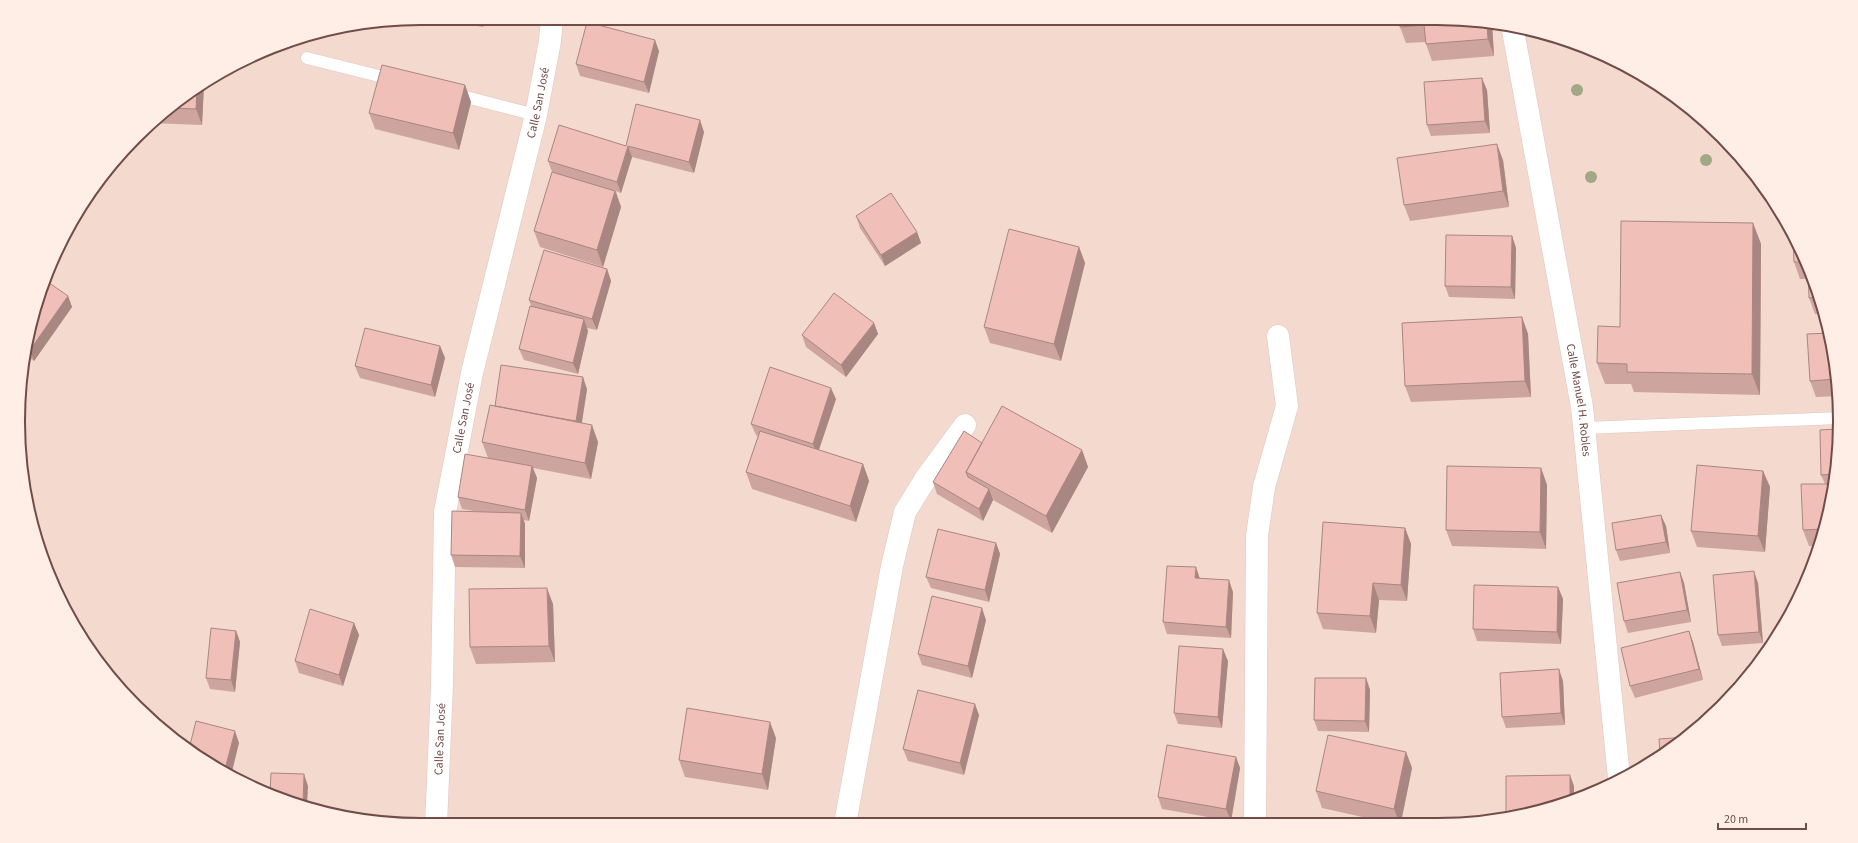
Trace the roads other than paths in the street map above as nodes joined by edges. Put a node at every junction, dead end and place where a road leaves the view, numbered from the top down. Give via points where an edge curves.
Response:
1 (551, 25) edge
2 (1513, 33) edge
3 (307, 58) dead end
4 (406, 82) edge
5 (444, 92) edge
6 (536, 114) junction
7 (1278, 336) dead end
8 (1833, 418) edge
9 (965, 425) dead end
10 (1584, 428) junction
11 (1619, 773) edge
12 (436, 818) edge
13 (847, 818) edge
14 (1255, 818) edge

1 - 6 street, Calle San José
2 - 10 street, Calle Manuel H. Robles
3 - 4 lane
5 - 6 lane
6 - 12 street, Calle San José via 472,373 445,512
7 - 14 street via 1287,406 1264,487 1257,536
8 - 10 lane
9 - 13 street via 904,512
10 - 11 street, Calle Manuel H. Robles

